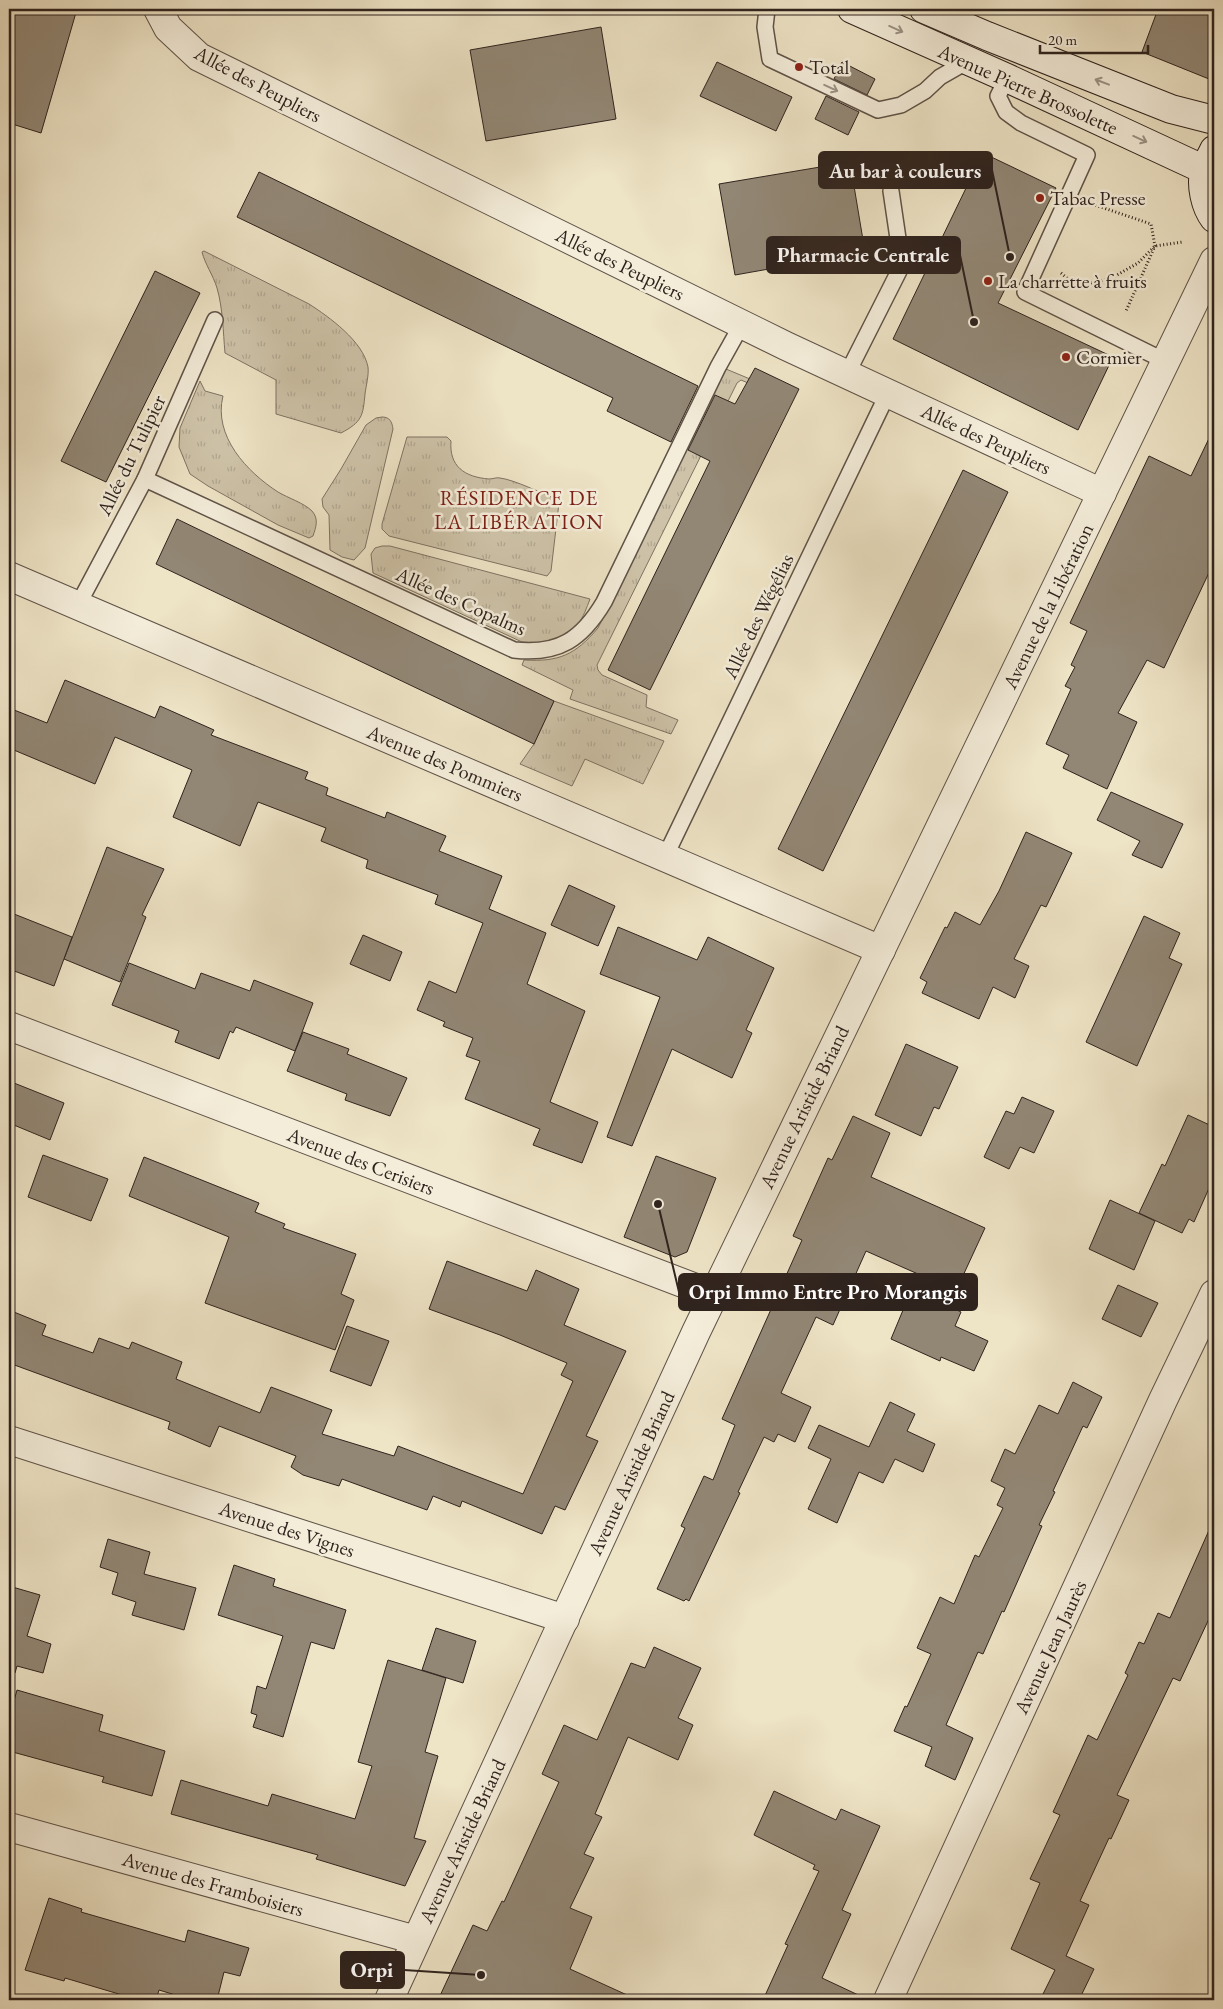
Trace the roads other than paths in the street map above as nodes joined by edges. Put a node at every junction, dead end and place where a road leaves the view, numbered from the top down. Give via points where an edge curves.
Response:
1 (158, 9) edge
2 (767, 9) edge
3 (852, 9) edge
4 (924, 9) edge
5 (968, 62) junction
6 (1063, 66) junction
7 (1007, 78) junction
8 (1214, 120) edge
9 (1209, 160) edge
10 (891, 191) dead end
11 (1214, 218) edge
12 (1214, 261) edge
13 (215, 320) dead end
14 (742, 324) junction
15 (1165, 361) junction
16 (847, 374) junction
17 (888, 393) junction
18 (145, 479) junction
19 (1102, 493) junction
20 (9, 576) edge
21 (78, 605) junction
22 (665, 857) junction
23 (880, 950) junction
24 (9, 1026) edge
25 (1214, 1294) edge
26 (714, 1296) junction
27 (9, 1440) edge
28 (565, 1619) junction
29 (9, 1827) edge
30 (416, 1940) junction
31 (389, 2000) edge
32 (888, 2000) edge

1 - 14 street, Allée des Peupliers via 168,28 199,57
2 -> 5 lane via 765,27 770,59 878,110 902,104 925,92 940,77
3 -> 5 street, Avenue Pierre Brossolette
4 - 6 street, Avenue Pierre Brossolette
5 - 7 street, Avenue Pierre Brossolette
6 - 7 street via 1024,64
8 -> 6 street, Avenue Pierre Brossolette via 1171,109
7 -> 9 street, Avenue Pierre Brossolette
7 - 15 lane via 998,96 1006,112 1087,155 1025,292
9 - 11 street via 1205,196
10 - 16 lane via 900,252 899,271
12 - 15 street, Avenue de la Libération
13 - 18 lane, Allée du Tulipier
14 - 16 street, Allée des Peupliers
14 - 18 lane, Allée des Copalms via 718,366 593,621 576,638 554,648 529,652 514,650
15 - 19 street, Avenue de la Libération
16 - 17 street, Allée des Peupliers
17 - 19 street, Allée des Peupliers
17 - 22 lane, Allée des Wégélias
18 - 21 lane, Allée du Tulipier
19 - 23 street, Avenue de la Libération
20 - 21 street, Avenue des Pommiers
21 - 22 street, Avenue des Pommiers
22 - 23 street, Avenue des Pommiers
23 - 26 street, Avenue Aristide Briand
24 - 26 street, Avenue des Cerisiers
25 - 32 street, Avenue Jean Jaurès
26 - 28 street, Avenue Aristide Briand
27 - 28 street, Avenue des Vignes
28 - 30 street, Avenue Aristide Briand
29 - 30 street, Avenue des Framboisiers
30 - 31 street, Avenue Aristide Briand

